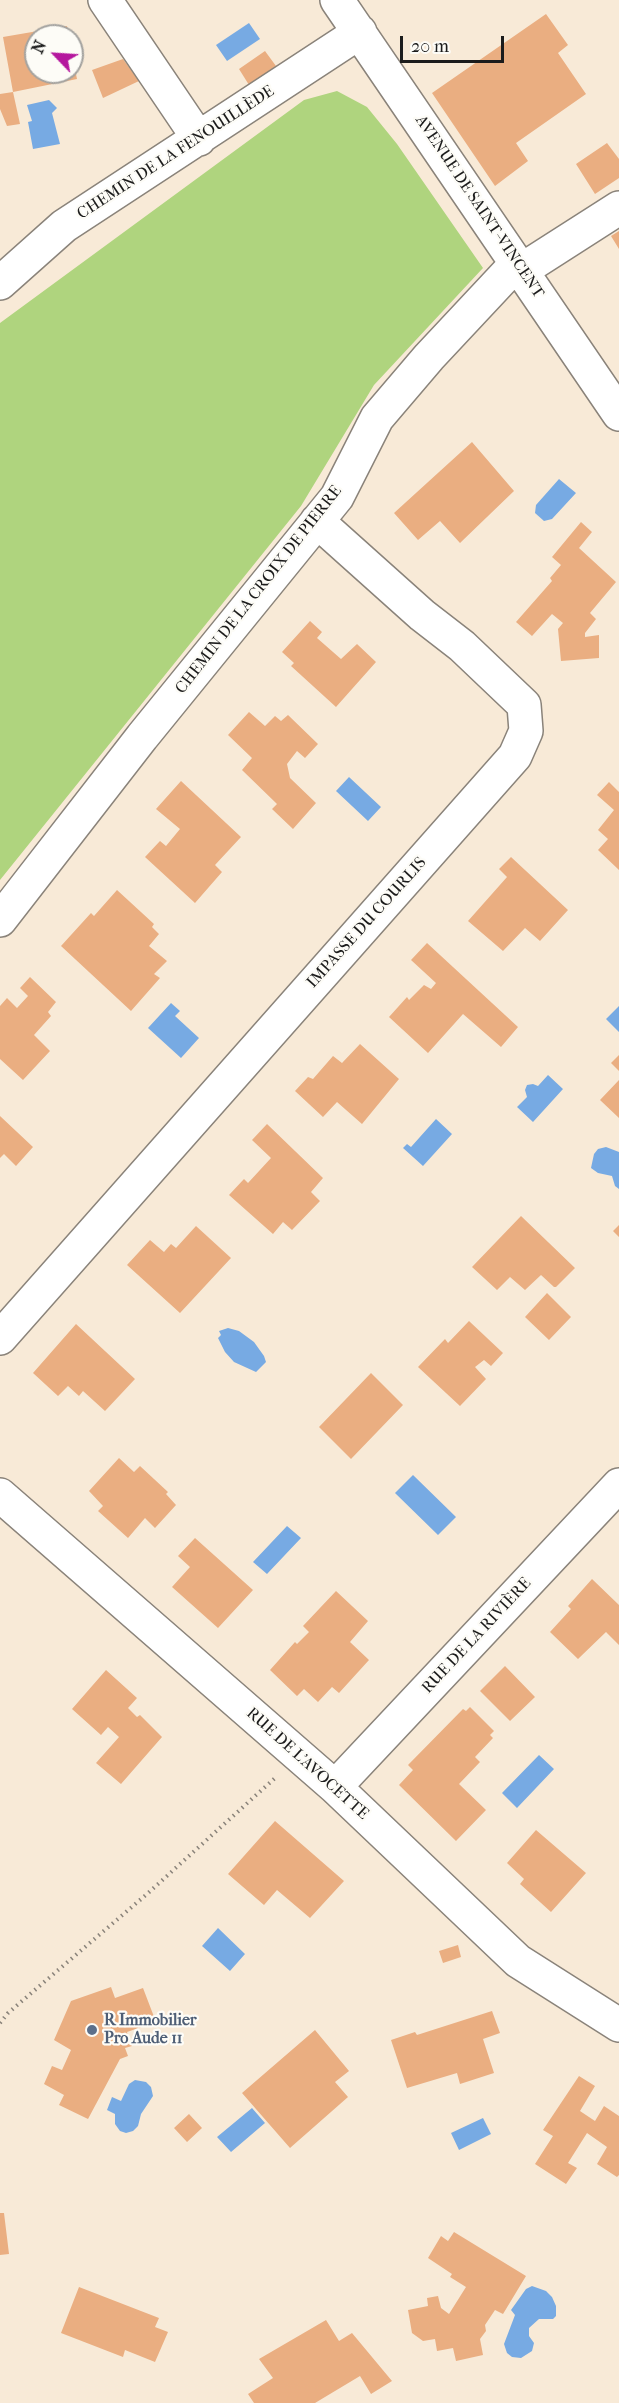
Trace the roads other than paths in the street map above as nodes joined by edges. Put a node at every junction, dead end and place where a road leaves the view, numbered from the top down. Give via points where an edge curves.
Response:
1 (105, 0) edge
2 (337, 0) edge
3 (360, 32) junction
4 (199, 139) junction
5 (619, 208) edge
6 (520, 267) junction
7 (0, 283) edge
8 (619, 414) edge
9 (317, 521) junction
10 (0, 920) edge
11 (0, 1338) edge
12 (619, 1485) edge
13 (0, 1495) edge
14 (335, 1787) junction
15 (619, 2025) edge

1 - 4 street
2 - 3 street, AVENUE DE SAINT-VINCENT
3 - 4 street, CHEMIN DE LA FENOUILLÈDE
3 - 6 street, AVENUE DE SAINT-VINCENT
4 - 7 street, CHEMIN DE LA FENOUILLÈDE via 64,226
5 - 6 street, CHEMIN DE LA CROIX DE PIERRE
6 - 8 street, AVENUE DE SAINT-VINCENT
6 - 9 street, CHEMIN DE LA CROIX DE PIERRE via 429,357 377,418 337,497
9 - 10 street, CHEMIN DE LA CROIX DE PIERRE
9 - 11 street, IMPASSE DU COURLIS via 524,705 526,731 515,756
12 - 14 street, RUE DE LA RIVIÈRE
13 - 14 street, RUE DE L'AVOCETTE
14 - 15 street, RUE DE L'AVOCETTE via 518,1961

